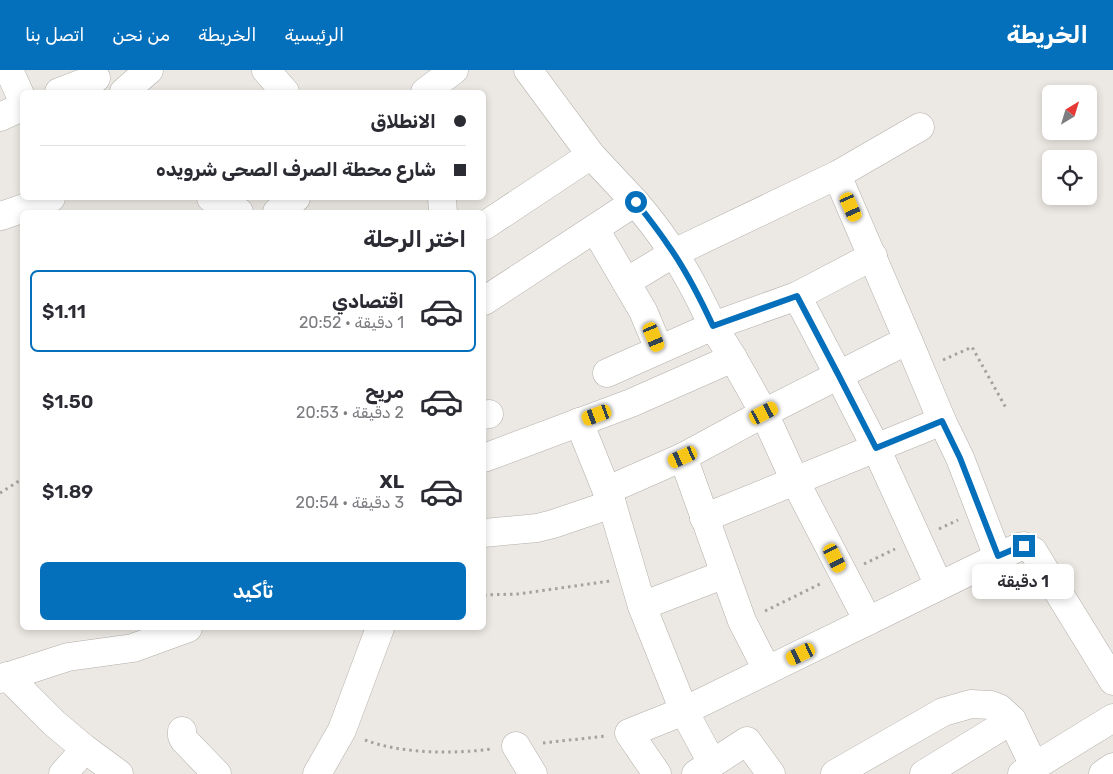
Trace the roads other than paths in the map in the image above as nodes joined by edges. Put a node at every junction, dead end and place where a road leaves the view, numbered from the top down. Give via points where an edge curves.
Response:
1 (9, 70) edge
2 (149, 70) edge
3 (266, 70) edge
4 (528, 70) edge
5 (97, 80) edge
6 (65, 90) edge
7 (126, 90) edge
8 (284, 90) edge
9 (20, 95) edge
10 (20, 108) edge
11 (0, 117) edge
12 (920, 127) dead end
13 (591, 155) junction
14 (837, 175) junction
15 (47, 200) edge
16 (214, 200) edge
17 (636, 202) junction
18 (235, 210) edge
19 (1, 216) dead end
20 (486, 225) edge
21 (595, 229) junction
22 (674, 253) junction
23 (873, 256) junction
24 (626, 282) junction
25 (797, 296) junction
26 (486, 300) edge
27 (713, 326) junction
28 (908, 340) junction
29 (659, 349) junction
30 (733, 358) junction
31 (606, 373) dead end
32 (839, 376) junction
33 (764, 413) junction
34 (942, 421) junction
35 (580, 422) junction
36 (876, 448) junction
37 (486, 457) edge
38 (683, 457) junction
39 (795, 481) junction
40 (610, 497) junction
41 (704, 518) junction
42 (486, 534) edge
43 (998, 556) junction
44 (725, 574) junction
45 (939, 586) junction
46 (642, 606) junction
47 (868, 621) junction
48 (176, 630) edge
49 (379, 630) edge
50 (129, 638) edge
51 (767, 670) junction
52 (4, 678) edge
53 (1113, 681) edge
54 (684, 711) junction
55 (1113, 718) edge
56 (1012, 720) junction
57 (182, 731) dead end
58 (516, 746) road end
59 (85, 749) junction
60 (1113, 767) edge
61 (704, 769) edge
62 (1028, 770) edge
63 (214, 773) edge
64 (62, 774) edge
65 (119, 774) edge
66 (317, 774) edge
67 (533, 774) edge
68 (657, 774) edge
69 (771, 774) edge
70 (835, 774) edge
71 (924, 774) edge
72 (1103, 774) edge

1 - 9 street
2 - 7 street
3 - 8 street
4 - 13 street
5 - 6 street
10 - 11 street
12 - 14 street
13 - 17 street
13 - 20 street
14 - 22 street
14 - 23 street
15 - 19 street
16 - 18 street
17 - 21 street
17 - 22 street
21 - 24 street
21 - 26 street
22 - 24 street
22 - 27 street
23 - 25 street
23 - 28 street
24 - 29 street
25 - 27 street
25 - 32 street
27 - 29 street
27 - 30 street
28 - 32 street
28 - 34 street
29 - 31 street
30 - 33 street
30 - 35 street
32 - 33 street
32 - 36 street
33 - 38 street
33 - 39 street
34 - 36 street
34 - 43 street
35 - 37 street
35 - 40 street
36 - 39 street
36 - 45 street
38 - 40 street
38 - 41 street
39 - 41 street
39 - 47 street
40 - 42 street via 553,524
40 - 46 street
41 - 44 street
43 - 45 street
43 - 53 street via 1024,546 1033,551
44 - 46 street
44 - 51 street via 742,621
45 - 47 street
46 - 54 street
47 - 51 street
48 - 50 street
49 - 66 street via 342,730
50 - 52 street
51 - 54 street
52 - 59 street
54 - 61 street
54 - 68 street via 629,733
55 - 62 street
56 - 62 street
56 - 70 street via 991,705 971,704 943,712
56 - 71 street
57 - 63 street via 184,740
58 - 67 street
59 - 64 street
59 - 65 street
60 - 72 street
61 - 69 street via 747,741

